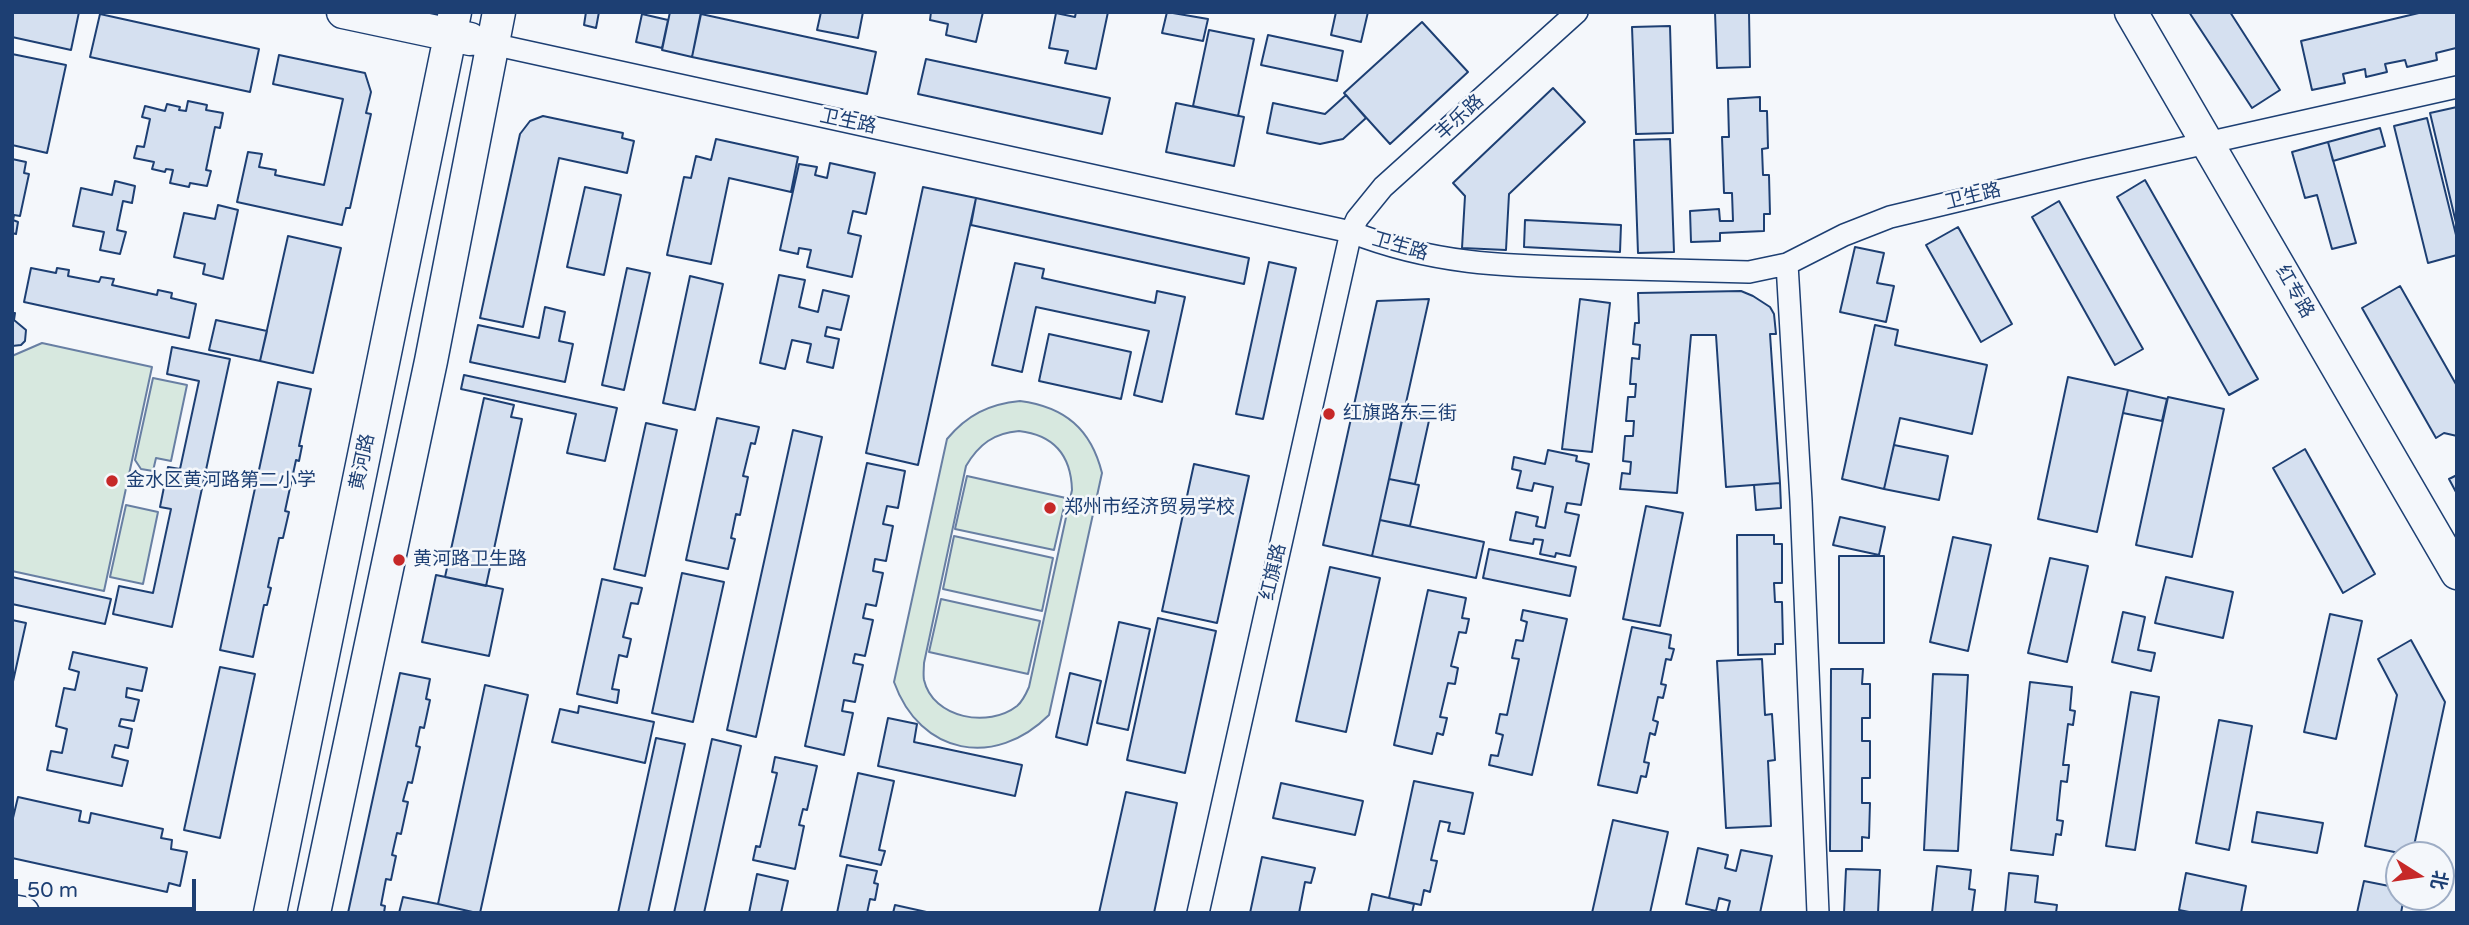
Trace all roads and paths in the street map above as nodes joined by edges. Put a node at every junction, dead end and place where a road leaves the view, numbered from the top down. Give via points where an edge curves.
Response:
1 (342, 12) edge
2 (499, 12) edge
3 (1577, 12) edge
4 (2132, 12) edge
5 (453, 23) edge
6 (492, 44) junction
7 (2457, 87) edge
8 (2207, 143) junction
9 (1351, 232) junction
10 (1787, 264) junction
11 (2457, 573) edge
12 (12, 911) edge
13 (23, 913) edge
14 (270, 913) edge
15 (314, 913) edge
16 (1198, 913) edge
17 (1818, 913) edge

1 - 5 main road, 卫生路
2 - 6 main road
3 - 9 street, 丰乐路 via 1383,187
4 - 8 main road, 红专路
5 - 6 main road, 卫生路
5 - 14 main road, 黄河路
6 - 9 street, 卫生路
6 - 15 main road via 431,361
7 - 8 street, 卫生路
8 - 10 street, 卫生路 via 1890,217
8 - 11 main road, 红专路
9 - 10 street, 卫生路 via 1421,255 1520,266 1749,272
9 - 16 street, 红旗路
10 - 17 street
12 - 13 main road

